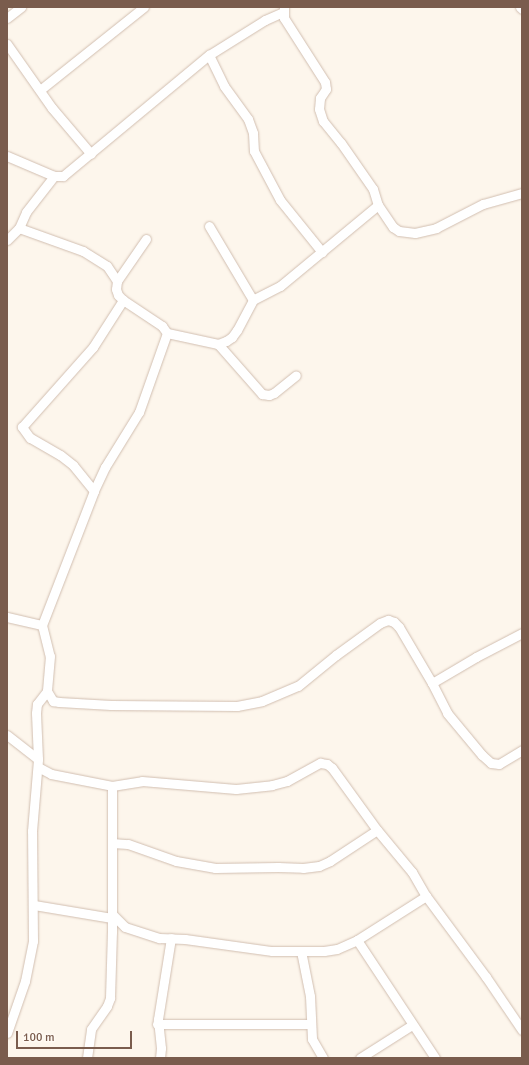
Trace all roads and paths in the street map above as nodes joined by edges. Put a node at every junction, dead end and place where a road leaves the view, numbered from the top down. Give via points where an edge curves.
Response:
1 (21, 7) edge
2 (144, 7) edge
3 (520, 7) edge
4 (522, 9) edge
5 (283, 10) edge
6 (7, 18) edge
7 (7, 44) edge
8 (209, 55) junction
9 (40, 90) junction
10 (91, 154) junction
11 (7, 156) edge
12 (54, 176) junction
13 (522, 193) edge
14 (378, 205) junction
15 (209, 226) dead end
16 (19, 228) junction
17 (146, 239) dead end
18 (7, 240) edge
19 (322, 252) junction
20 (118, 281) junction
21 (123, 300) junction
22 (253, 300) junction
23 (167, 333) junction
24 (218, 344) junction
25 (296, 376) dead end
26 (94, 491) junction
27 (7, 617) edge
28 (42, 625) junction
29 (522, 633) edge
30 (432, 683) junction
31 (47, 692) junction
32 (7, 735) edge
33 (522, 750) edge
34 (38, 763) junction
35 (112, 786) junction
36 (377, 830) junction
37 (112, 843) junction
38 (426, 896) junction
39 (34, 905) junction
40 (112, 916) junction
41 (125, 926) junction
42 (112, 932) junction
43 (171, 938) junction
44 (357, 940) junction
45 (301, 951) junction
46 (157, 1024) junction
47 (310, 1024) junction
48 (412, 1025) junction
49 (522, 1030) edge
50 (7, 1032) edge
51 (87, 1058) edge
52 (160, 1058) edge
53 (323, 1058) edge
54 (360, 1058) edge
55 (435, 1058) edge

1 - 6 street
2 - 9 street
3 - 4 street
5 - 8 street
5 - 14 street via 289,28 325,82 326,89 320,98 319,109 322,121 373,189
7 - 9 street
8 - 10 street
8 - 19 street via 224,86 248,119 253,133 254,151 280,200
9 - 10 street
10 - 12 street via 63,176
11 - 12 street
12 - 16 street via 26,212
13 - 14 street via 483,204 436,228 415,233 399,231
14 - 19 street
15 - 22 street
16 - 18 street
16 - 20 street via 83,251 108,266
17 - 20 street
19 - 22 street via 280,286
20 - 21 street via 116,289
21 - 23 street via 162,326
21 - 26 street via 93,347 22,427 30,438 73,465
22 - 24 street via 232,337
23 - 24 street
23 - 26 street via 139,412 105,467
24 - 25 street via 262,394 269,395
26 - 28 street
27 - 28 street
28 - 31 street via 50,656
29 - 30 street
30 - 31 street via 399,627 388,620 336,655 298,686 262,701 237,706 111,705 59,702
30 - 33 street via 454,723 491,763 499,764
31 - 34 street via 36,708
32 - 34 street
34 - 35 street via 51,774
34 - 39 street via 32,831
35 - 36 street via 142,781 236,789 256,787 287,781 320,763 327,764
35 - 37 street
36 - 37 street via 330,861 319,866 303,868 215,868 176,861 128,844
36 - 38 street via 412,872
37 - 40 street
38 - 44 street
38 - 49 street
39 - 40 street
39 - 50 street via 33,941 25,981
40 - 41 street
40 - 42 street
41 - 42 street
41 - 43 street via 159,938
42 - 51 street via 110,998 91,1029
43 - 45 street
43 - 46 street
44 - 45 street via 337,949
44 - 48 street
45 - 47 street via 310,996
46 - 47 street
46 - 52 street
47 - 53 street via 312,1039
48 - 54 street
48 - 55 street

